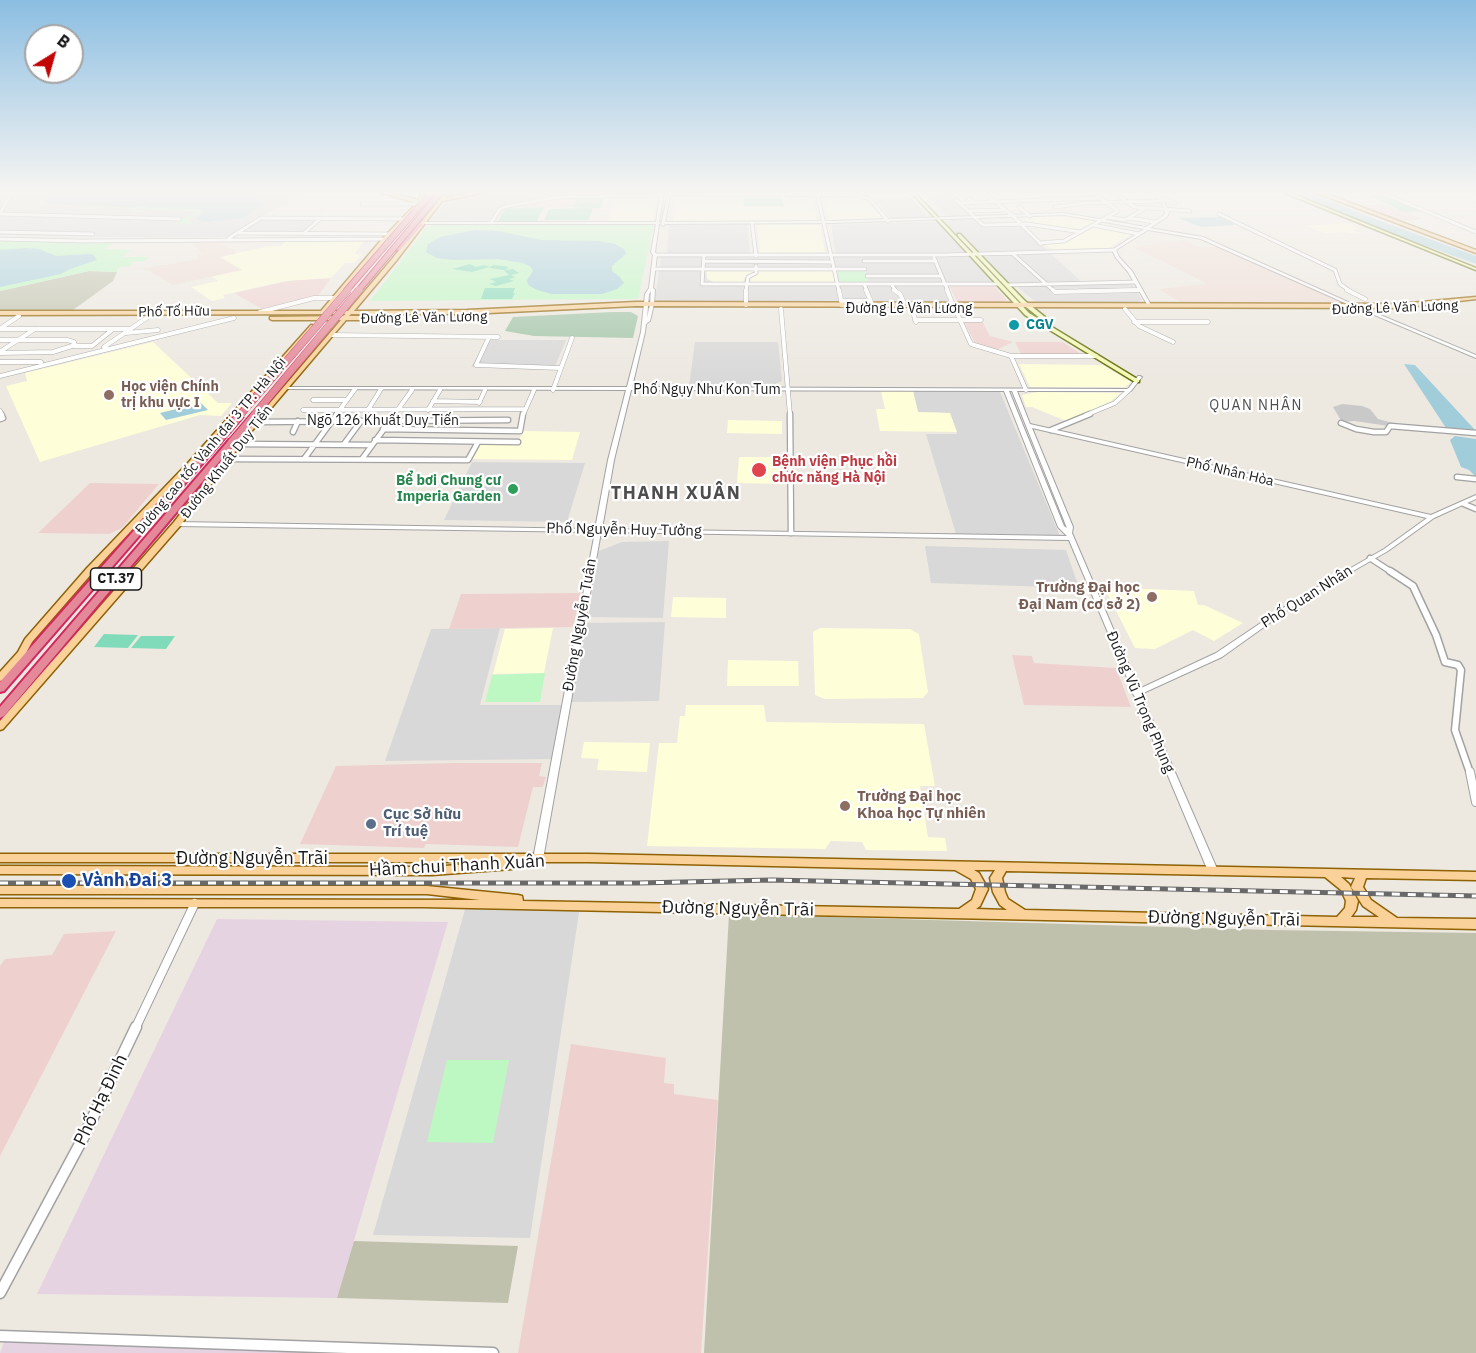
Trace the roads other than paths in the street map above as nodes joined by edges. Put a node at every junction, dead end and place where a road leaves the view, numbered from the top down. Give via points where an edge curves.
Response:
1 (371, 256) edge
2 (373, 256) edge
3 (375, 256) edge
4 (390, 256) edge
5 (392, 256) edge
6 (396, 256) edge
7 (655, 256) edge
8 (704, 256) edge
9 (756, 256) edge
10 (831, 256) edge
11 (863, 256) edge
12 (934, 256) edge
13 (971, 256) edge
14 (980, 256) edge
15 (1016, 256) edge
16 (1117, 256) edge
17 (1243, 256) edge
18 (1306, 256) edge
19 (1443, 256) edge
20 (704, 261) junction
21 (756, 261) junction
22 (864, 261) junction
23 (888, 261) junction
24 (912, 261) junction
25 (936, 261) junction
26 (832, 262) junction
27 (703, 268) junction
28 (756, 268) junction
29 (833, 268) junction
30 (653, 269) junction
31 (865, 269) junction
32 (1476, 269) edge
33 (867, 276) junction
34 (894, 276) junction
35 (920, 276) junction
36 (942, 276) junction
37 (374, 281) junction
38 (350, 282) junction
39 (1135, 282) junction
40 (746, 284) junction
41 (837, 284) junction
42 (867, 284) junction
43 (891, 284) junction
44 (946, 284) junction
45 (998, 284) junction
46 (1047, 284) junction
47 (1008, 285) junction
48 (651, 288) junction
49 (361, 290) junction
50 (1140, 290) junction
51 (1365, 300) dead end
52 (358, 301) junction
53 (1476, 301) edge
54 (333, 303) junction
55 (842, 303) junction
56 (871, 303) junction
57 (1425, 304) junction
58 (746, 305) junction
59 (905, 305) junction
60 (1017, 305) junction
61 (1149, 305) junction
62 (1200, 305) junction
63 (1445, 305) junction
64 (1355, 306) junction
65 (647, 307) junction
66 (954, 307) junction
67 (1024, 307) junction
68 (1433, 308) junction
69 (781, 309) junction
70 (1125, 309) junction
71 (1366, 309) junction
72 (912, 310) junction
73 (1032, 310) junction
74 (1205, 310) junction
75 (323, 311) junction
76 (349, 311) junction
77 (260, 312) junction
78 (381, 312) junction
79 (508, 313) junction
80 (0, 314) edge
81 (174, 315) junction
82 (302, 315) junction
83 (366, 315) junction
84 (20, 316) junction
85 (148, 317) junction
86 (234, 318) junction
87 (294, 318) junction
88 (318, 318) junction
89 (357, 318) junction
90 (343, 319) junction
91 (959, 320) junction
92 (981, 320) dead end
93 (1134, 322) junction
94 (1208, 322) dead end
95 (1052, 325) junction
96 (1045, 326) junction
97 (310, 328) junction
98 (0, 329) edge
99 (36, 329) junction
100 (113, 329) junction
101 (130, 329) junction
102 (158, 330) dead end
103 (125, 333) junction
104 (333, 333) junction
105 (489, 337) junction
106 (498, 337) dead end
107 (572, 338) dead end
108 (0, 340) edge
109 (19, 340) junction
110 (1173, 342) dead end
111 (74, 346) junction
112 (0, 352) edge
113 (287, 355) junction
114 (314, 355) junction
115 (1103, 355) junction
116 (1011, 356) junction
117 (1096, 356) junction
118 (1476, 357) edge
119 (282, 361) junction
120 (0, 362) edge
121 (309, 362) junction
122 (560, 368) junction
123 (0, 376) edge
124 (1138, 379) junction
125 (286, 388) junction
126 (355, 389) junction
127 (381, 389) junction
128 (412, 390) junction
129 (440, 390) junction
130 (485, 390) junction
131 (534, 390) junction
132 (553, 390) junction
133 (627, 390) junction
134 (789, 390) junction
135 (1026, 390) junction
136 (1129, 390) junction
137 (1006, 391) junction
138 (1014, 391) junction
139 (313, 400) dead end
140 (347, 400) junction
141 (433, 401) junction
142 (480, 402) junction
143 (513, 409) junction
144 (525, 409) junction
145 (303, 410) dead end
146 (340, 410) junction
147 (368, 410) junction
148 (397, 410) junction
149 (428, 410) junction
150 (453, 410) junction
151 (477, 410) junction
152 (0, 411) edge
153 (287, 416) dead end
154 (0, 419) edge
155 (390, 420) junction
156 (283, 421) junction
157 (298, 421) junction
158 (362, 421) junction
159 (257, 422) junction
160 (332, 422) junction
161 (446, 422) junction
162 (1341, 423) dead end
163 (1028, 425) junction
164 (383, 429) junction
165 (1051, 430) junction
166 (293, 432) dead end
167 (1476, 433) edge
168 (215, 441) junction
169 (478, 441) junction
170 (238, 442) junction
171 (374, 442) junction
172 (518, 442) dead end
173 (314, 444) junction
174 (344, 444) junction
175 (1034, 457) junction
176 (1042, 458) junction
177 (227, 459) junction
178 (304, 459) junction
179 (363, 459) junction
180 (1457, 477) dead end
181 (1476, 479) edge
182 (1476, 497) edge
183 (1464, 504) junction
184 (1476, 509) edge
185 (1432, 517) junction
186 (177, 524) junction
187 (598, 530) junction
188 (791, 533) junction
189 (1070, 535) junction
190 (1370, 558) junction
191 (22, 653) junction
192 (53, 664) junction
193 (0, 678) edge
194 (0, 689) edge
195 (1136, 693) junction
196 (0, 714) edge
197 (0, 727) edge
198 (1476, 802) edge
199 (0, 858) edge
200 (589, 858) junction
201 (538, 859) junction
202 (957, 866) junction
203 (1003, 867) junction
204 (0, 870) edge
205 (1213, 871) junction
206 (1328, 873) junction
207 (1362, 874) junction
208 (1476, 876) edge
209 (0, 890) edge
210 (0, 903) edge
211 (195, 903) junction
212 (580, 906) junction
213 (961, 914) junction
214 (1022, 915) junction
215 (1340, 921) junction
216 (1395, 922) junction
217 (1476, 924) edge
218 (0, 1293) edge
219 (0, 1336) edge
220 (493, 1353) edge

1 - 38 main road, Đường Khuất Duy Tiến
2 - 54 highway, Đường cao tốc Vành đai 3 TP. Hà Nội / CT.37, bridge
3 - 54 highway, bridge
4 - 49 highway, Đường cao tốc Vành đai 3 TP. Hà Nội / CT.37, bridge
5 - 49 highway, bridge
6 - 37 main road, Đường Khuất Duy Tiến
7 - 30 street
8 - 20 street
9 - 21 street
10 - 26 street
11 - 22 street
12 - 25 street
13 - 45 main road
14 - 47 main road
15 - 46 street
16 - 39 street
17 - 64 street
18 - 51 street via 1335,270 1340,284
19 - 32 main road
20 - 21 street
20 - 27 street
21 - 26 street
21 - 28 street
22 - 23 street
22 - 31 street
23 - 24 street
23 - 34 street
24 - 25 street
24 - 35 street
25 - 36 street
26 - 29 street
27 - 28 street
27 - 30 street
27 - 40 street via 702,284
28 - 29 street
28 - 40 street
29 - 31 street
29 - 41 street
30 - 48 street
31 - 33 street
33 - 34 street
33 - 42 street
34 - 35 street
35 - 36 street
36 - 44 street
37 - 38 main road
37 - 52 main road, Đường Khuất Duy Tiến
38 - 54 main road, Đường Khuất Duy Tiến
39 - 46 street
39 - 50 street
40 - 41 street
40 - 58 street
41 - 42 street
41 - 55 street
42 - 43 street
42 - 56 street
43 - 44 street
43 - 59 street
44 - 45 street
44 - 66 street
45 - 60 main road
46 - 47 street
46 - 50 street via 1055,292
47 - 67 main road
48 - 65 street
48 - 65 street
49 - 170 highway, Đường cao tốc Vành đai 3 TP. Hà Nội / CT.37, bridge
50 - 61 street
52 - 76 main road, Đường Khuất Duy Tiến
52 - 78 main road
53 - 57 main road, Đường Lê Văn Lương
53 - 63 main road
53 - 68 main road, Đường Lê Văn Lương
54 - 75 main road, Đường Khuất Duy Tiến
54 - 77 street via 314,298
54 - 82 main road
54 - 168 highway, Đường cao tốc Vành đai 3 TP. Hà Nội / CT.37, bridge
55 - 56 main road, Đường Lê Văn Lương
55 - 58 main road, Đường Lê Văn Lương
56 - 59 main road, Đường Lê Văn Lương
57 - 63 main road
57 - 64 main road, Đường Lê Văn Lương
58 - 65 main road, Đường Lê Văn Lương
59 - 66 main road, Đường Lê Văn Lương
60 - 66 main road, Đường Lê Văn Lương
60 - 67 main road, Đường Lê Văn Lương
61 - 62 main road, Đường Lê Văn Lương
61 - 67 main road, Đường Lê Văn Lương
62 - 64 main road, Đường Lê Văn Lương
62 - 74 main road
63 - 68 main road
65 - 69 main road, Đường Lê Văn Lương
65 - 79 main road, Đường Lê Văn Lương
65 - 133 street, Đường Nguyễn Tuân via 648,321
66 - 67 main road, Đường Lê Văn Lương
66 - 72 main road, Đường Lê Văn Lương
66 - 91 street
67 - 73 main road, Đường Lê Văn Lương
67 - 96 main road
68 - 71 main road, Đường Lê Văn Lương
69 - 72 main road, Đường Lê Văn Lương
69 - 134 street
70 - 73 main road, Đường Lê Văn Lương
70 - 74 main road, Đường Lê Văn Lương
70 - 93 street
71 - 74 main road, Đường Lê Văn Lương
71 - 118 street
72 - 91 street via 916,321
73 - 95 main road
75 - 76 main road
75 - 82 main road
75 - 88 main road, Đường Khuất Duy Tiến
76 - 83 main road, Đường Lê Văn Lương
76 - 90 main road, Đường Khuất Duy Tiến
77 - 81 main road, Phố Tố Hữu
77 - 82 main road, Phố Tố Hữu
78 - 79 main road, Đường Lê Văn Lương
78 - 83 main road, Đường Lê Văn Lương
79 - 83 main road, Đường Lê Văn Lương via 473,318
80 - 81 main road, Phố Tố Hữu
80 - 84 main road, Phố Tố Hữu
81 - 82 main road
81 - 85 main road, Phố Tố Hữu
81 - 86 main road, Phố Tố Hữu
82 - 87 main road, Phố Tố Hữu
82 - 88 main road, Phố Tố Hữu
83 - 89 main road, Đường Lê Văn Lương
83 - 89 main road
83 - 104 main road
84 - 85 main road, Phố Tố Hữu
84 - 98 street
85 - 101 street
86 - 87 main road, Phố Tố Hữu
86 - 123 street
87 - 97 main road
88 - 90 main road, Phố Tố Hữu
88 - 97 main road, Đường Khuất Duy Tiến
89 - 90 main road, Đường Lê Văn Lương
90 - 104 main road, Đường Khuất Duy Tiến
91 - 92 street
91 - 116 street via 971,344
93 - 94 street
93 - 110 street
95 - 96 main road
95 - 115 main road
96 - 117 main road
97 - 113 main road, Đường Khuất Duy Tiến
98 - 99 street
99 - 100 street
99 - 109 street
100 - 101 street
100 - 111 street via 92,346
101 - 103 street
102 - 103 street
103 - 120 street via 106,346 48,361
104 - 105 street
104 - 114 main road, Đường Khuất Duy Tiến
105 - 106 street
105 - 122 street via 476,365
107 - 122 street
108 - 109 street
109 - 111 street via 66,340 74,342
109 - 112 street
111 - 112 street via 53,352
113 - 114 main road
113 - 119 main road, Đường Khuất Duy Tiến
114 - 121 main road, Đường Khuất Duy Tiến
115 - 117 main road
115 - 124 main road
116 - 117 street
116 - 135 street
117 - 124 main road
119 - 121 main road
119 - 168 main road, Đường Khuất Duy Tiến
121 - 125 main road, Đường Khuất Duy Tiến
122 - 132 street
124 - 136 street
125 - 126 street, Phố Ngụy Như Kon Tum
125 - 159 main road, Đường Khuất Duy Tiến
126 - 127 street, Phố Ngụy Như Kon Tum
126 - 140 street
127 - 128 street, Phố Ngụy Như Kon Tum
127 - 147 street
128 - 129 street, Phố Ngụy Như Kon Tum
128 - 148 street
129 - 130 street, Phố Ngụy Như Kon Tum
129 - 141 street
130 - 131 street, Phố Ngụy Như Kon Tum
130 - 142 street
131 - 132 street, Phố Ngụy Như Kon Tum
131 - 144 street
132 - 133 street, Phố Ngụy Như Kon Tum
133 - 134 street, Phố Ngụy Như Kon Tum
133 - 187 street, Đường Nguyễn Tuân
134 - 137 street, Phố Ngụy Như Kon Tum
134 - 188 street
135 - 136 street, Phố Ngụy Như Kon Tum
135 - 138 street, Phố Ngụy Như Kon Tum
136 - 165 street via 1115,402
137 - 138 street, Phố Ngụy Như Kon Tum
137 - 175 street, Đường Vũ Trọng Phụng
138 - 163 street, Đường Vũ Trọng Phụng
139 - 140 street
140 - 146 street
141 - 142 street
141 - 149 street
142 - 151 street
143 - 144 street
143 - 151 street
143 - 161 street, Ngõ 126 Khuất Duy Tiến via 507,422
144 - 164 street via 520,431
145 - 146 street
146 - 147 street
146 - 160 street
147 - 148 street
148 - 149 street
148 - 155 street
149 - 150 street
150 - 151 street
150 - 161 street
152 - 154 street
153 - 156 street
155 - 158 street, Ngõ 126 Khuất Duy Tiến
155 - 161 street, Ngõ 126 Khuất Duy Tiến
155 - 164 street
156 - 157 street, Ngõ 126 Khuất Duy Tiến
156 - 159 street, Ngõ 126 Khuất Duy Tiến
157 - 160 street, Ngõ 126 Khuất Duy Tiến
157 - 166 street
158 - 160 street, Ngõ 126 Khuất Duy Tiến
158 - 174 street
159 - 170 main road, Đường Khuất Duy Tiến
160 - 173 street
162 - 167 street via 1374,432 1386,432 1390,426
163 - 165 street, Phố Nhân Hòa
163 - 176 street, Đường Vũ Trọng Phụng
164 - 171 street
165 - 185 street, Phố Nhân Hòa
168 - 170 main road
168 - 191 highway
168 - 191 main road, Đường Khuất Duy Tiến via 90,570
168 - 194 highway, Đường cao tốc Vành đai 3 TP. Hà Nội / CT.37
169 - 171 street
169 - 172 street
169 - 179 street via 468,460
170 - 173 street
170 - 177 main road, Đường Khuất Duy Tiến
170 - 192 highway
170 - 196 highway, Đường cao tốc Vành đai 3 TP. Hà Nội / CT.37
171 - 174 street
171 - 179 street
173 - 174 street
173 - 178 street
175 - 176 street
175 - 189 street, Đường Vũ Trọng Phụng via 1061,527
176 - 189 street, Đường Vũ Trọng Phụng
177 - 178 street
177 - 186 main road, Đường Khuất Duy Tiến
178 - 179 street
180 - 181 street
182 - 183 street, Phố Quan Nhân
183 - 184 street
183 - 185 street, Phố Quan Nhân
185 - 190 street, Phố Quan Nhân
186 - 187 street, Phố Nguyễn Huy Tưởng
186 - 192 main road, Đường Khuất Duy Tiến via 70,650
187 - 188 street, Phố Nguyễn Huy Tưởng
187 - 201 street, Đường Nguyễn Tuân
188 - 189 street, Phố Nguyễn Huy Tưởng
189 - 195 street, Đường Vũ Trọng Phụng
190 - 195 street, Phố Quan Nhân via 1297,601 1219,655
190 - 198 street via 1413,586 1445,662 1458,665 1461,670 1455,730 1469,767
191 - 193 main road, Đường Khuất Duy Tiến
192 - 197 main road, Đường Khuất Duy Tiến
195 - 205 street, Đường Vũ Trọng Phụng
199 - 201 main road, Đường Nguyễn Trãi
200 - 201 main road, Đường Nguyễn Trãi
200 - 202 main road, Đường Nguyễn Trãi
200 - 204 main road, Hầm chui Thanh Xuân via 432,872
202 - 203 main road, Đường Nguyễn Trãi
202 - 213 main road via 975,876 982,889 976,903
203 - 205 main road, Đường Nguyễn Trãi
203 - 214 main road via 996,878 999,892 1004,902
205 - 206 main road, Đường Nguyễn Trãi
206 - 207 main road, Đường Nguyễn Trãi
206 - 215 main road via 1345,887 1352,902
207 - 208 main road, Đường Nguyễn Trãi
207 - 216 main road via 1357,888 1367,903
209 - 212 main road, Hầm chui Thanh Xuân via 427,890
210 - 211 main road, Đường Nguyễn Trãi
211 - 212 main road, Đường Nguyễn Trãi
211 - 218 street, Phố Hạ Đình via 83,1138
212 - 213 main road, Đường Nguyễn Trãi
213 - 214 main road, Đường Nguyễn Trãi
214 - 215 main road, Đường Nguyễn Trãi
215 - 216 main road, Đường Nguyễn Trãi
216 - 217 main road, Đường Nguyễn Trãi
219 - 220 street

